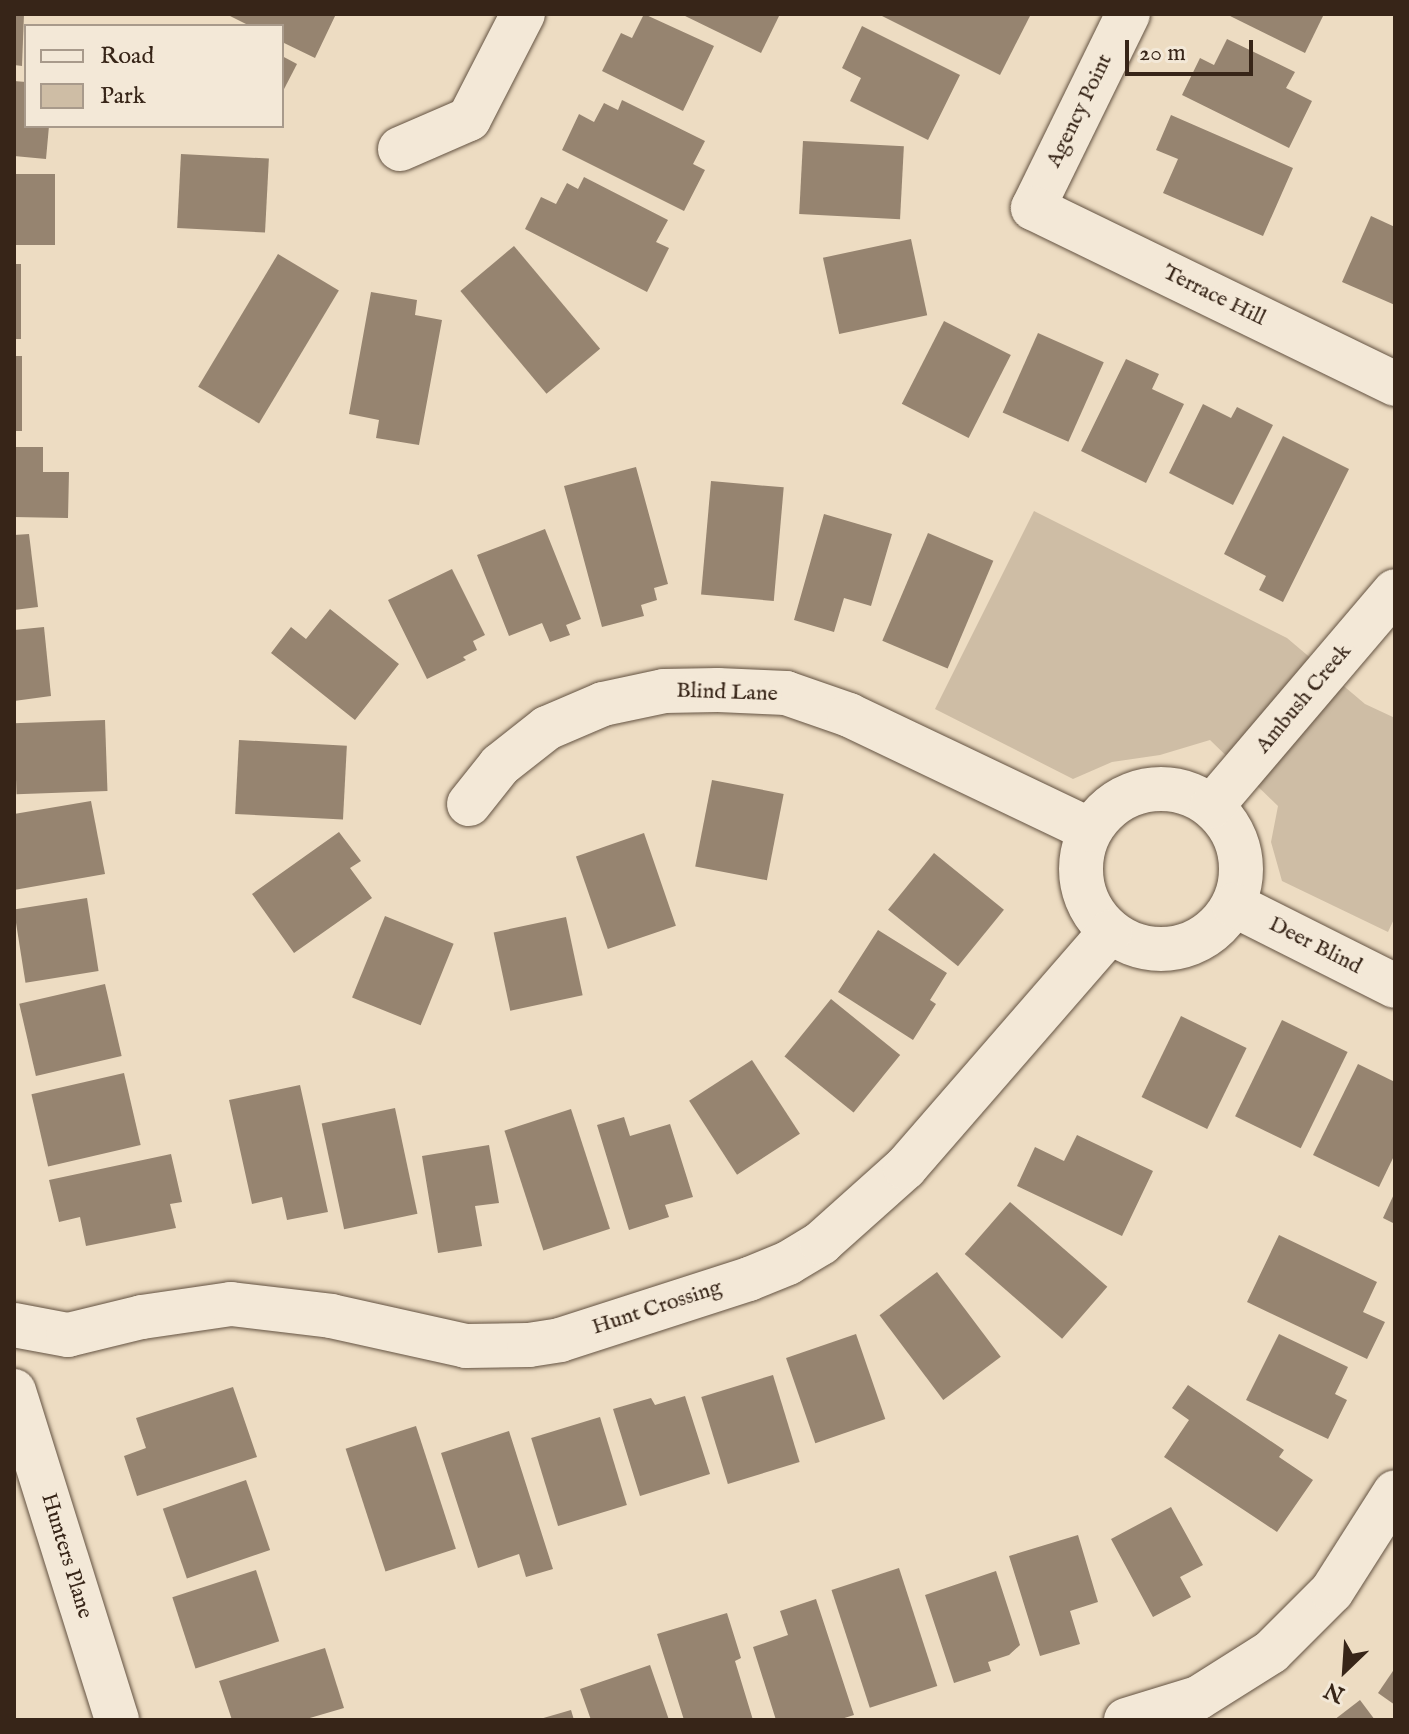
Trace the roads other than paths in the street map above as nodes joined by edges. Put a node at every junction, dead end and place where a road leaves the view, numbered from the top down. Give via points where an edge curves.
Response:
1 (523, 14) edge
2 (1128, 14) edge
3 (400, 149) dead end
4 (1033, 208) joint
5 (1395, 384) edge
6 (1395, 591) edge
7 (469, 804) dead end
8 (1212, 806) junction
9 (1090, 830) junction
10 (1234, 905) junction
11 (1110, 932) junction
12 (1395, 986) edge
13 (14, 1325) edge
14 (68, 1335) junction
15 (14, 1383) edge
16 (14, 1391) edge
17 (1395, 1492) edge
18 (117, 1720) edge
19 (1126, 1720) edge

1 - 3 street via 469,119
2 - 4 street, Agency Point
4 - 5 street, Terrace Hill
6 - 8 street, Ambush Creek
7 - 9 street, Blind Lane via 500,765 547,728 603,704 664,691 718,690 786,693 849,715
8 - 9 street via 1188,793 1159,788 1132,793 1107,808
8 - 10 street via 1230,827 1241,852 1242,879
9 - 11 street via 1081,856 1081,884 1091,911
10 - 11 street via 1217,929 1193,945 1164,950 1135,946
10 - 12 street, Deer Blind
11 - 14 street, Hunt Crossing via 874,1198 821,1243 749,1279 560,1340 529,1345 466,1346 331,1316 231,1304
13 - 14 street, Hunt Crossing
14 - 15 street, Hunt Crossing
16 - 18 street, Hunters Plane
17 - 19 street via 1332,1591 1271,1652 1198,1698

